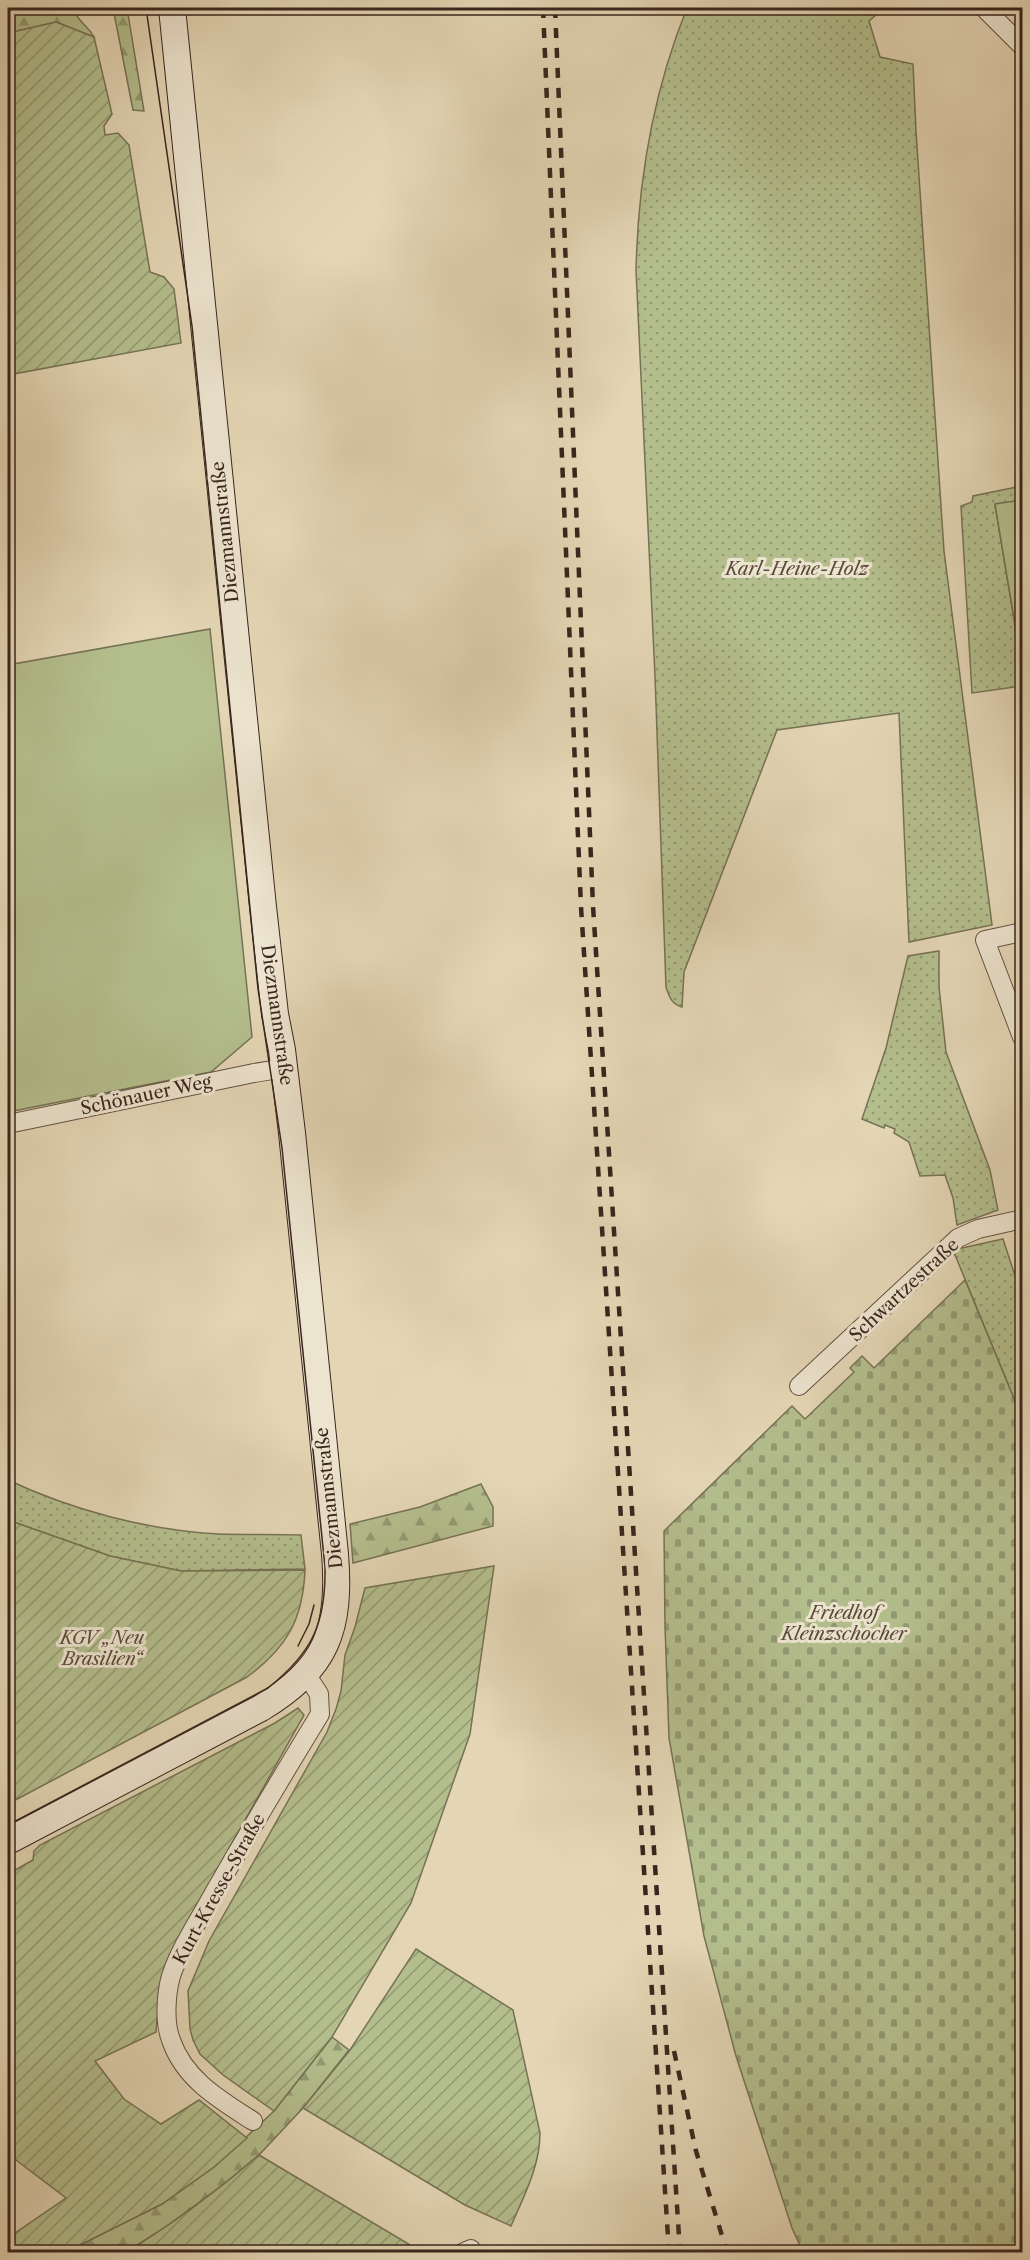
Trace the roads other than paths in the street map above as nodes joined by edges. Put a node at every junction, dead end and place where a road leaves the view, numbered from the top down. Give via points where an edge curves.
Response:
1 (172, 8) edge
2 (984, 8) edge
3 (1023, 46) edge
4 (1023, 932) edge
5 (1023, 1036) edge
6 (285, 1068) junction
7 (8, 1124) edge
8 (1023, 1219) edge
9 (799, 1386) dead end
10 (306, 1674) junction
11 (8, 1841) edge
12 (254, 2121) dead end

1 - 6 street, Diezmannstraße via 262,907 274,1014
2 - 3 street
4 - 5 street via 985,940
6 - 7 street, Schönauer Weg
6 - 10 street, Diezmannstraße via 338,1579 333,1625
8 - 9 street, Schwartzestraße via 978,1229 958,1238
10 - 11 street, Diezmannstraße via 261,1708
10 - 12 street, Kurt-Kresse-Straße via 319,1694 320,1714 180,1955 167,2004 170,2037 180,2060 193,2077 222,2101

